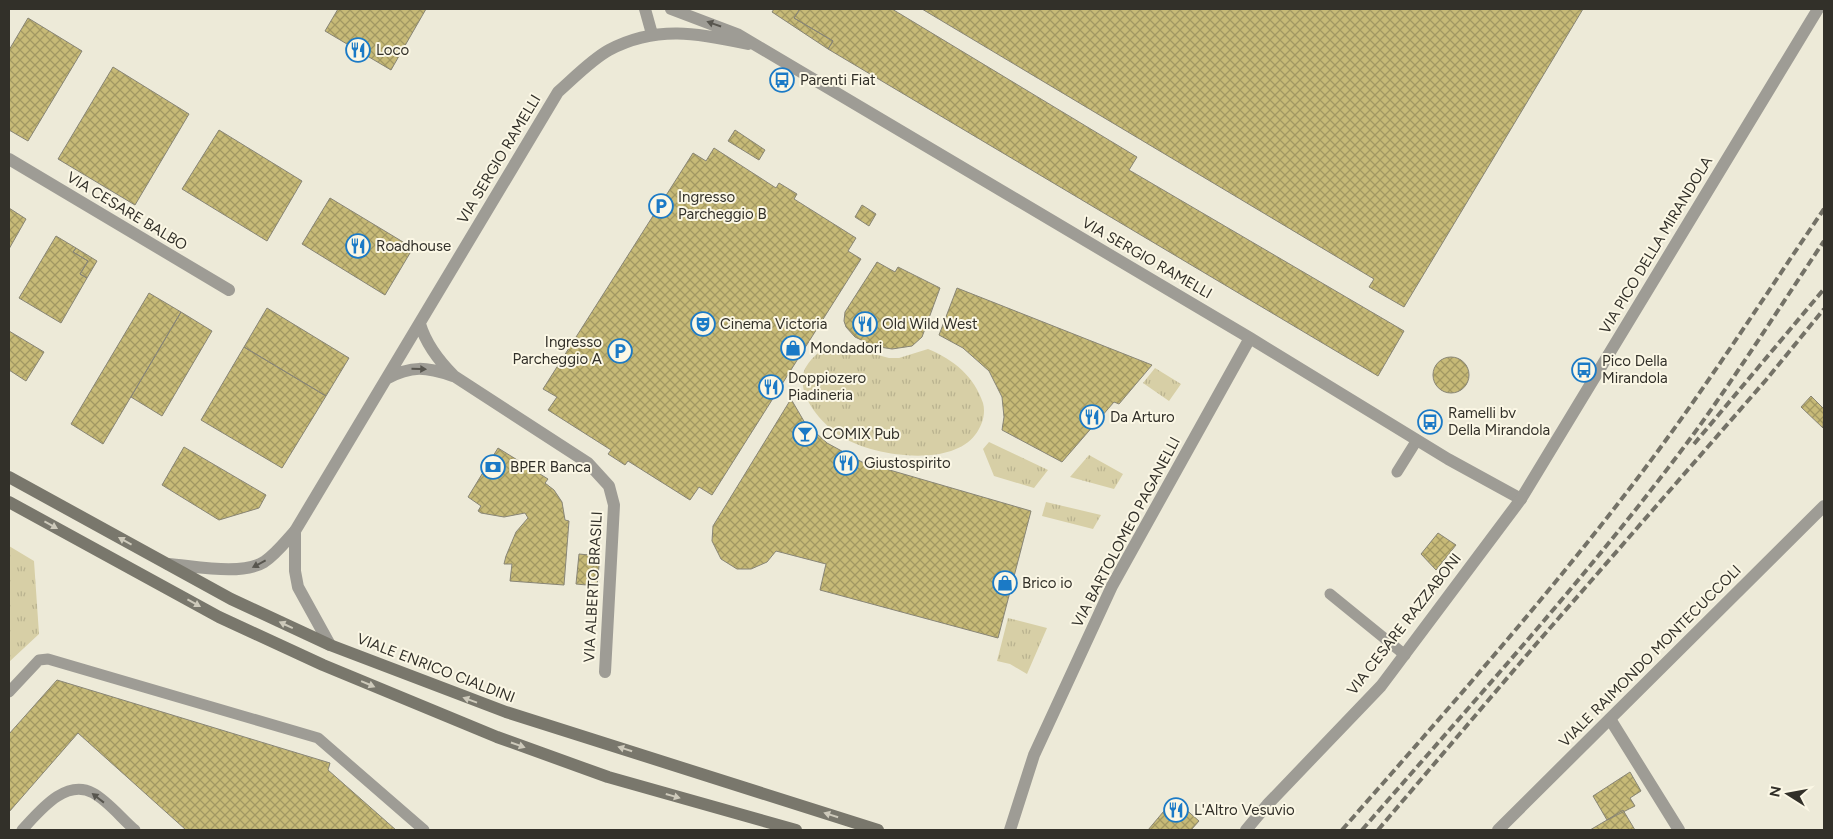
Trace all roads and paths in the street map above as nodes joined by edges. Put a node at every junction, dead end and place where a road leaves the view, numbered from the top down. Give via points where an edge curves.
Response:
1 (645, 9) edge
2 (671, 9) edge
3 (1818, 9) edge
4 (652, 34) junction
5 (755, 46) junction
6 (9, 159) edge
7 (229, 290) dead end
8 (420, 324) junction
9 (1250, 338) junction
10 (454, 376) junction
11 (386, 379) junction
12 (1417, 440) junction
13 (1397, 472) dead end
14 (9, 477) edge
15 (1521, 499) junction
16 (9, 502) edge
17 (1824, 506) edge
18 (295, 531) junction
19 (168, 564) junction
20 (1330, 594) dead end
21 (330, 645) junction
22 (1405, 654) junction
23 (604, 672) dead end
24 (9, 692) edge
25 (1610, 719) junction
26 (22, 830) edge
27 (135, 830) edge
28 (424, 830) edge
29 (796, 830) edge
30 (878, 830) edge
31 (1010, 830) edge
32 (1246, 830) edge
33 (1498, 830) edge
34 (1679, 830) edge

1 - 4 street
5 -> 2 street, VIA SERGIO RAMELLI via 715,24
3 - 15 street, VIA PICO DELLA MIRANDOLA
4 - 5 street, VIA SERGIO RAMELLI via 703,36
4 - 8 street, VIA SERGIO RAMELLI via 608,50 558,92
5 - 9 street, VIA SERGIO RAMELLI
6 - 7 street, VIA CESARE BALBO
8 - 10 street, VIA ALBERTO BRASILI via 424,336
8 - 11 street, VIA SERGIO RAMELLI
9 - 12 street, VIA SERGIO RAMELLI
9 - 31 street, VIA BARTOLOMEO PAGANELLI via 1112,586 1034,755
11 -> 10 street, VIA ALBERTO BRASILI via 408,368
10 - 23 street, VIA ALBERTO BRASILI via 588,463 609,486 614,505
11 - 18 street, VIA SERGIO RAMELLI
12 - 13 lane
12 - 15 street, VIA SERGIO RAMELLI
19 -> 14 main road, VIALE ENRICO CIALDINI
15 - 22 street, VIA CESARE RAZZABONI
16 -> 29 main road via 218,617 323,665 497,737 608,776
17 - 25 street, VIALE RAIMONDO MONTECUCCOLI
18 -> 19 street, VIA SERGIO RAMELLI via 271,556 252,568
18 - 21 street via 298,587
21 -> 19 main road, VIALE ENRICO CIALDINI via 231,599
20 - 22 lane
30 -> 21 main road, VIALE ENRICO CIALDINI via 506,712
22 - 32 street, VIA CESARE RAZZABONI via 1381,686
24 - 28 lane via 39,660 48,659 318,738
25 - 33 street, VIALE RAIMONDO MONTECUCCOLI
25 - 34 street
27 -> 26 lane via 95,794 86,790 65,792 51,800

